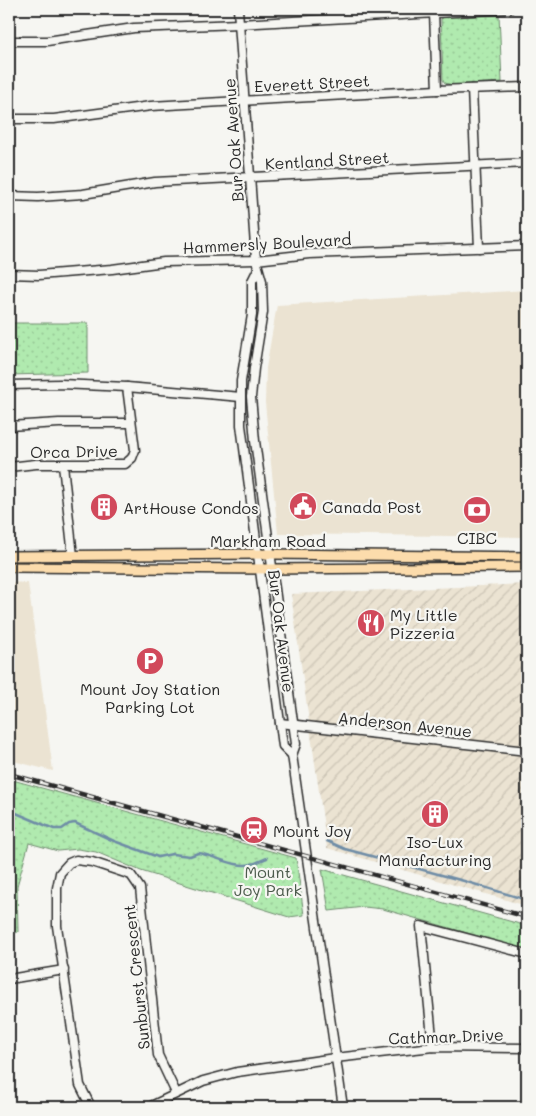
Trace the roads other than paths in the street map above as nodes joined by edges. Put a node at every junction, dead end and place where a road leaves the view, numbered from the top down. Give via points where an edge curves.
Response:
1 (238, 9) edge
2 (509, 9) edge
3 (468, 10) edge
4 (434, 13) junction
5 (238, 24) junction
6 (9, 41) edge
7 (527, 87) edge
8 (472, 89) junction
9 (437, 90) junction
10 (244, 100) junction
11 (9, 119) edge
12 (527, 163) edge
13 (475, 166) junction
14 (250, 177) junction
15 (9, 196) edge
16 (527, 246) edge
17 (479, 248) junction
18 (256, 260) junction
19 (258, 269) junction
20 (9, 274) edge
21 (9, 385) edge
22 (127, 387) junction
23 (241, 397) junction
24 (131, 423) junction
25 (9, 426) edge
26 (63, 464) junction
27 (9, 467) edge
28 (270, 554) junction
29 (259, 555) junction
30 (9, 556) edge
31 (73, 556) junction
32 (527, 557) edge
33 (9, 567) edge
34 (527, 567) edge
35 (260, 568) junction
36 (271, 569) junction
37 (280, 723) junction
38 (293, 725) junction
39 (527, 751) edge
40 (292, 755) junction
41 (527, 954) edge
42 (64, 970) junction
43 (9, 978) edge
44 (433, 1047) junction
45 (527, 1048) edge
46 (335, 1058) junction
47 (176, 1093) junction
48 (91, 1107) edge
49 (149, 1107) edge
50 (343, 1107) edge

1 - 5 street, Bur Oak Avenue
2 - 3 street
3 - 4 street
4 - 5 street
4 - 9 street
5 - 6 street via 134,28 56,40
5 - 10 street, Bur Oak Avenue
7 - 8 street, Everett Street
8 - 9 street, Everett Street
8 - 13 street
9 - 10 street, Everett Street
10 - 11 street, Everett Street via 151,106 54,119
10 - 14 street, Bur Oak Avenue
12 - 13 street, Kentland Street
13 - 14 street, Kentland Street
13 - 17 street
14 - 15 street, Kentland Street via 155,182 83,194
14 - 18 street, Bur Oak Avenue
16 - 17 street, Hammersly Boulevard
17 - 18 street, Hammersly Boulevard via 309,254
18 - 19 street, Bur Oak Avenue
18 - 20 street, Hammersly Boulevard via 164,262 39,275
19 - 23 street, Bur Oak Avenue via 252,281 252,314
19 - 28 street, Bur Oak Avenue via 262,281 263,312 251,397
21 - 22 street
22 - 23 street
22 - 24 street
23 - 29 street, Bur Oak Avenue via 241,425
24 - 25 street
24 - 26 street, Orca Drive via 135,450 125,464
26 - 27 street, Orca Drive
26 - 31 street
28 - 29 main road, Markham Road
28 - 32 main road, Markham Road
28 - 36 street, Bur Oak Avenue
29 - 31 main road, Markham Road
29 - 35 street, Bur Oak Avenue
30 - 31 main road, Markham Road
33 - 35 main road, Markham Road
34 - 36 main road, Markham Road
35 - 36 main road, Markham Road
35 - 37 street, Bur Oak Avenue
36 - 38 street, Bur Oak Avenue
37 - 38 street, Anderson Avenue
37 - 40 street, Bur Oak Avenue via 282,746
38 - 39 street, Anderson Avenue
38 - 40 street, Bur Oak Avenue via 296,744
40 - 46 street, Bur Oak Avenue
41 - 44 street via 421,926
42 - 43 street
42 - 47 street, Sunburst Crescent via 57,926 60,873 76,860 131,875 140,888 142,899 158,1055
42 - 48 street, Sunburst Crescent via 80,1085
44 - 45 street, Cathmar Drive
44 - 46 street, Cathmar Drive
46 - 47 street, Cathmar Drive via 237,1072
46 - 50 street, Bur Oak Avenue
47 - 49 street, Cathmar Drive

